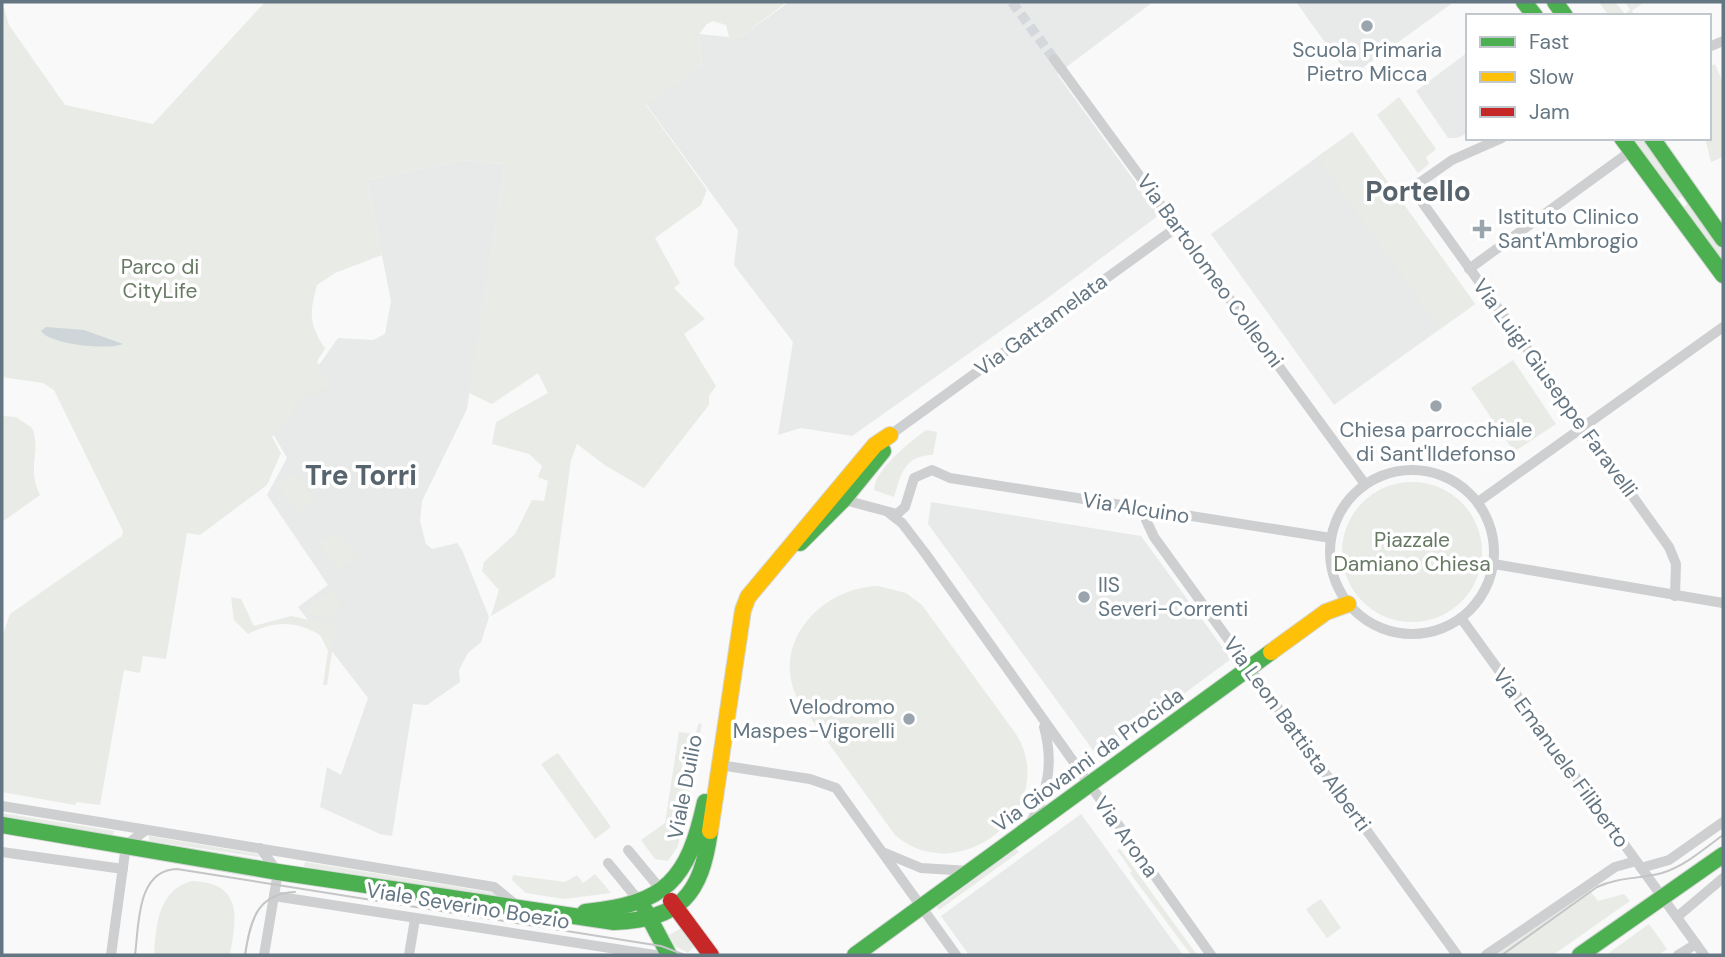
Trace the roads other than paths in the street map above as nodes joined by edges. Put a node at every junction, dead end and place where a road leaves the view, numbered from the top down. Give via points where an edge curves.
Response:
1 (1054, 59) tunnel mouth
2 (1497, 140) edge
3 (1653, 140) edge
4 (1627, 145) edge
5 (1177, 227) junction
6 (1723, 239) edge
7 (1469, 269) junction
8 (1723, 275) edge
9 (1723, 327) edge
10 (1583, 429) junction
11 (890, 435) joint
12 (1365, 484) junction
13 (838, 498) junction
14 (1478, 502) junction
15 (1148, 510) junction
16 (889, 513) junction
17 (1331, 538) junction
18 (1493, 564) junction
19 (1675, 596) junction
20 (1723, 603) edge
21 (1348, 604) junction
22 (1461, 618) junction
23 (1249, 667) junction
24 (729, 698) junction
25 (1042, 718) junction
26 (720, 765) junction
27 (1089, 785) junction
28 (2, 806) edge
29 (1723, 822) edge
30 (2, 825) edge
31 (146, 830) junction
32 (1026, 830) junction
33 (127, 845) junction
34 (260, 848) junction
35 (628, 850) dead end
36 (2, 852) edge
37 (884, 852) junction
38 (1723, 855) edge
39 (608, 863) dead end
40 (1638, 864) junction
41 (123, 869) junction
42 (970, 871) junction
43 (278, 872) junction
44 (1723, 878) edge
45 (662, 891) junction
46 (274, 896) junction
47 (1662, 897) junction
48 (640, 902) junction
49 (677, 907) junction
50 (922, 907) junction
51 (521, 909) junction
52 (554, 914) junction
53 (1676, 917) junction
54 (415, 919) junction
55 (651, 919) junction
56 (1696, 944) junction
57 (111, 955) edge
58 (264, 955) edge
59 (409, 955) edge
60 (656, 955) edge
61 (669, 955) edge
62 (711, 955) edge
63 (855, 955) edge
64 (957, 955) edge
65 (1211, 955) edge
66 (1457, 955) edge
67 (1486, 955) edge
68 (1580, 955) edge
69 (1678, 955) edge
70 (1704, 955) edge

1 - 5 street, Via Bartolomeo Colleoni
2 - 7 street, Via Luigi Giuseppe Faravelli via 1452,160 1412,188
3 - 6 street
4 - 7 street
4 - 8 street
5 - 11 street, Via Gattamelata
5 - 12 street, Via Bartolomeo Colleoni
7 - 10 street, Via Luigi Giuseppe Faravelli
9 - 10 street
10 - 14 street
10 - 19 street, Via Luigi Giuseppe Faravelli via 1669,547 1676,564
11 - 13 street, Viale Duilio via 875,445
12 - 14 street via 1393,471 1422,470 1449,478
12 - 17 street via 1344,506
13 - 16 street
13 - 24 street, Viale Duilio via 809,520 748,597
14 - 18 street via 1492,530
15 - 16 street, Via Alcuino via 943,476 932,470 917,476 904,509
15 - 17 street, Via Alcuino
15 - 23 street, Via Leon Battista Alberti via 1151,532
16 - 25 street, Via Arona via 925,553
17 - 21 street via 1333,574
18 - 19 street
18 - 22 street via 1485,590
19 - 20 street
21 - 22 street via 1368,622 1402,634 1437,630
21 - 23 street, Via Giovanni da Procida via 1326,612
22 - 40 street, Via Emanuele Filiberto
23 - 27 street, Via Giovanni da Procida
23 - 66 street, Via Leon Battista Alberti
24 - 26 street, Viale Duilio
24 - 45 street, Viale Duilio via 715,743 696,846 686,869
25 - 27 street, Via Arona
25 - 32 street, Via Arona via 1049,744 1048,782
26 - 37 street via 828,783
26 - 49 street, Viale Duilio via 705,868
27 - 32 street, Via Giovanni da Procida
27 - 65 street, Via Arona
28 - 31 street, Viale Severino Boezio
29 - 40 street via 1669,860
30 - 33 street, Viale Severino Boezio
31 - 33 street
31 - 34 street, Viale Severino Boezio
32 - 42 street, Via Giovanni da Procida
33 - 41 street
33 - 43 street, Viale Severino Boezio
34 - 43 street
34 - 51 street, Viale Severino Boezio via 494,887
35 - 45 street
36 - 41 street
37 - 42 street via 921,868
37 - 50 street
38 - 47 street
39 - 48 street
40 - 47 street, Via Emanuele Filiberto
40 - 67 street via 1615,867
41 - 57 street
42 - 50 street, Via Giovanni da Procida
43 - 46 street
43 - 51 street, Viale Severino Boezio
44 - 53 street
45 - 48 street, Viale Duilio
45 - 49 street
46 - 54 street, Viale Severino Boezio
46 - 58 street
47 - 53 street, Via Emanuele Filiberto
47 - 68 street
48 - 52 street, Viale Severino Boezio via 596,912
48 - 55 street
49 - 55 street
49 - 62 street
50 - 63 street, Via Giovanni da Procida
50 - 64 street
51 - 52 street, Viale Severino Boezio
52 - 55 street, Viale Severino Boezio via 617,922
53 - 56 street, Via Emanuele Filiberto
54 - 59 street
54 - 60 street, Viale Severino Boezio
55 - 61 street
56 - 69 street
56 - 70 street, Via Emanuele Filiberto

